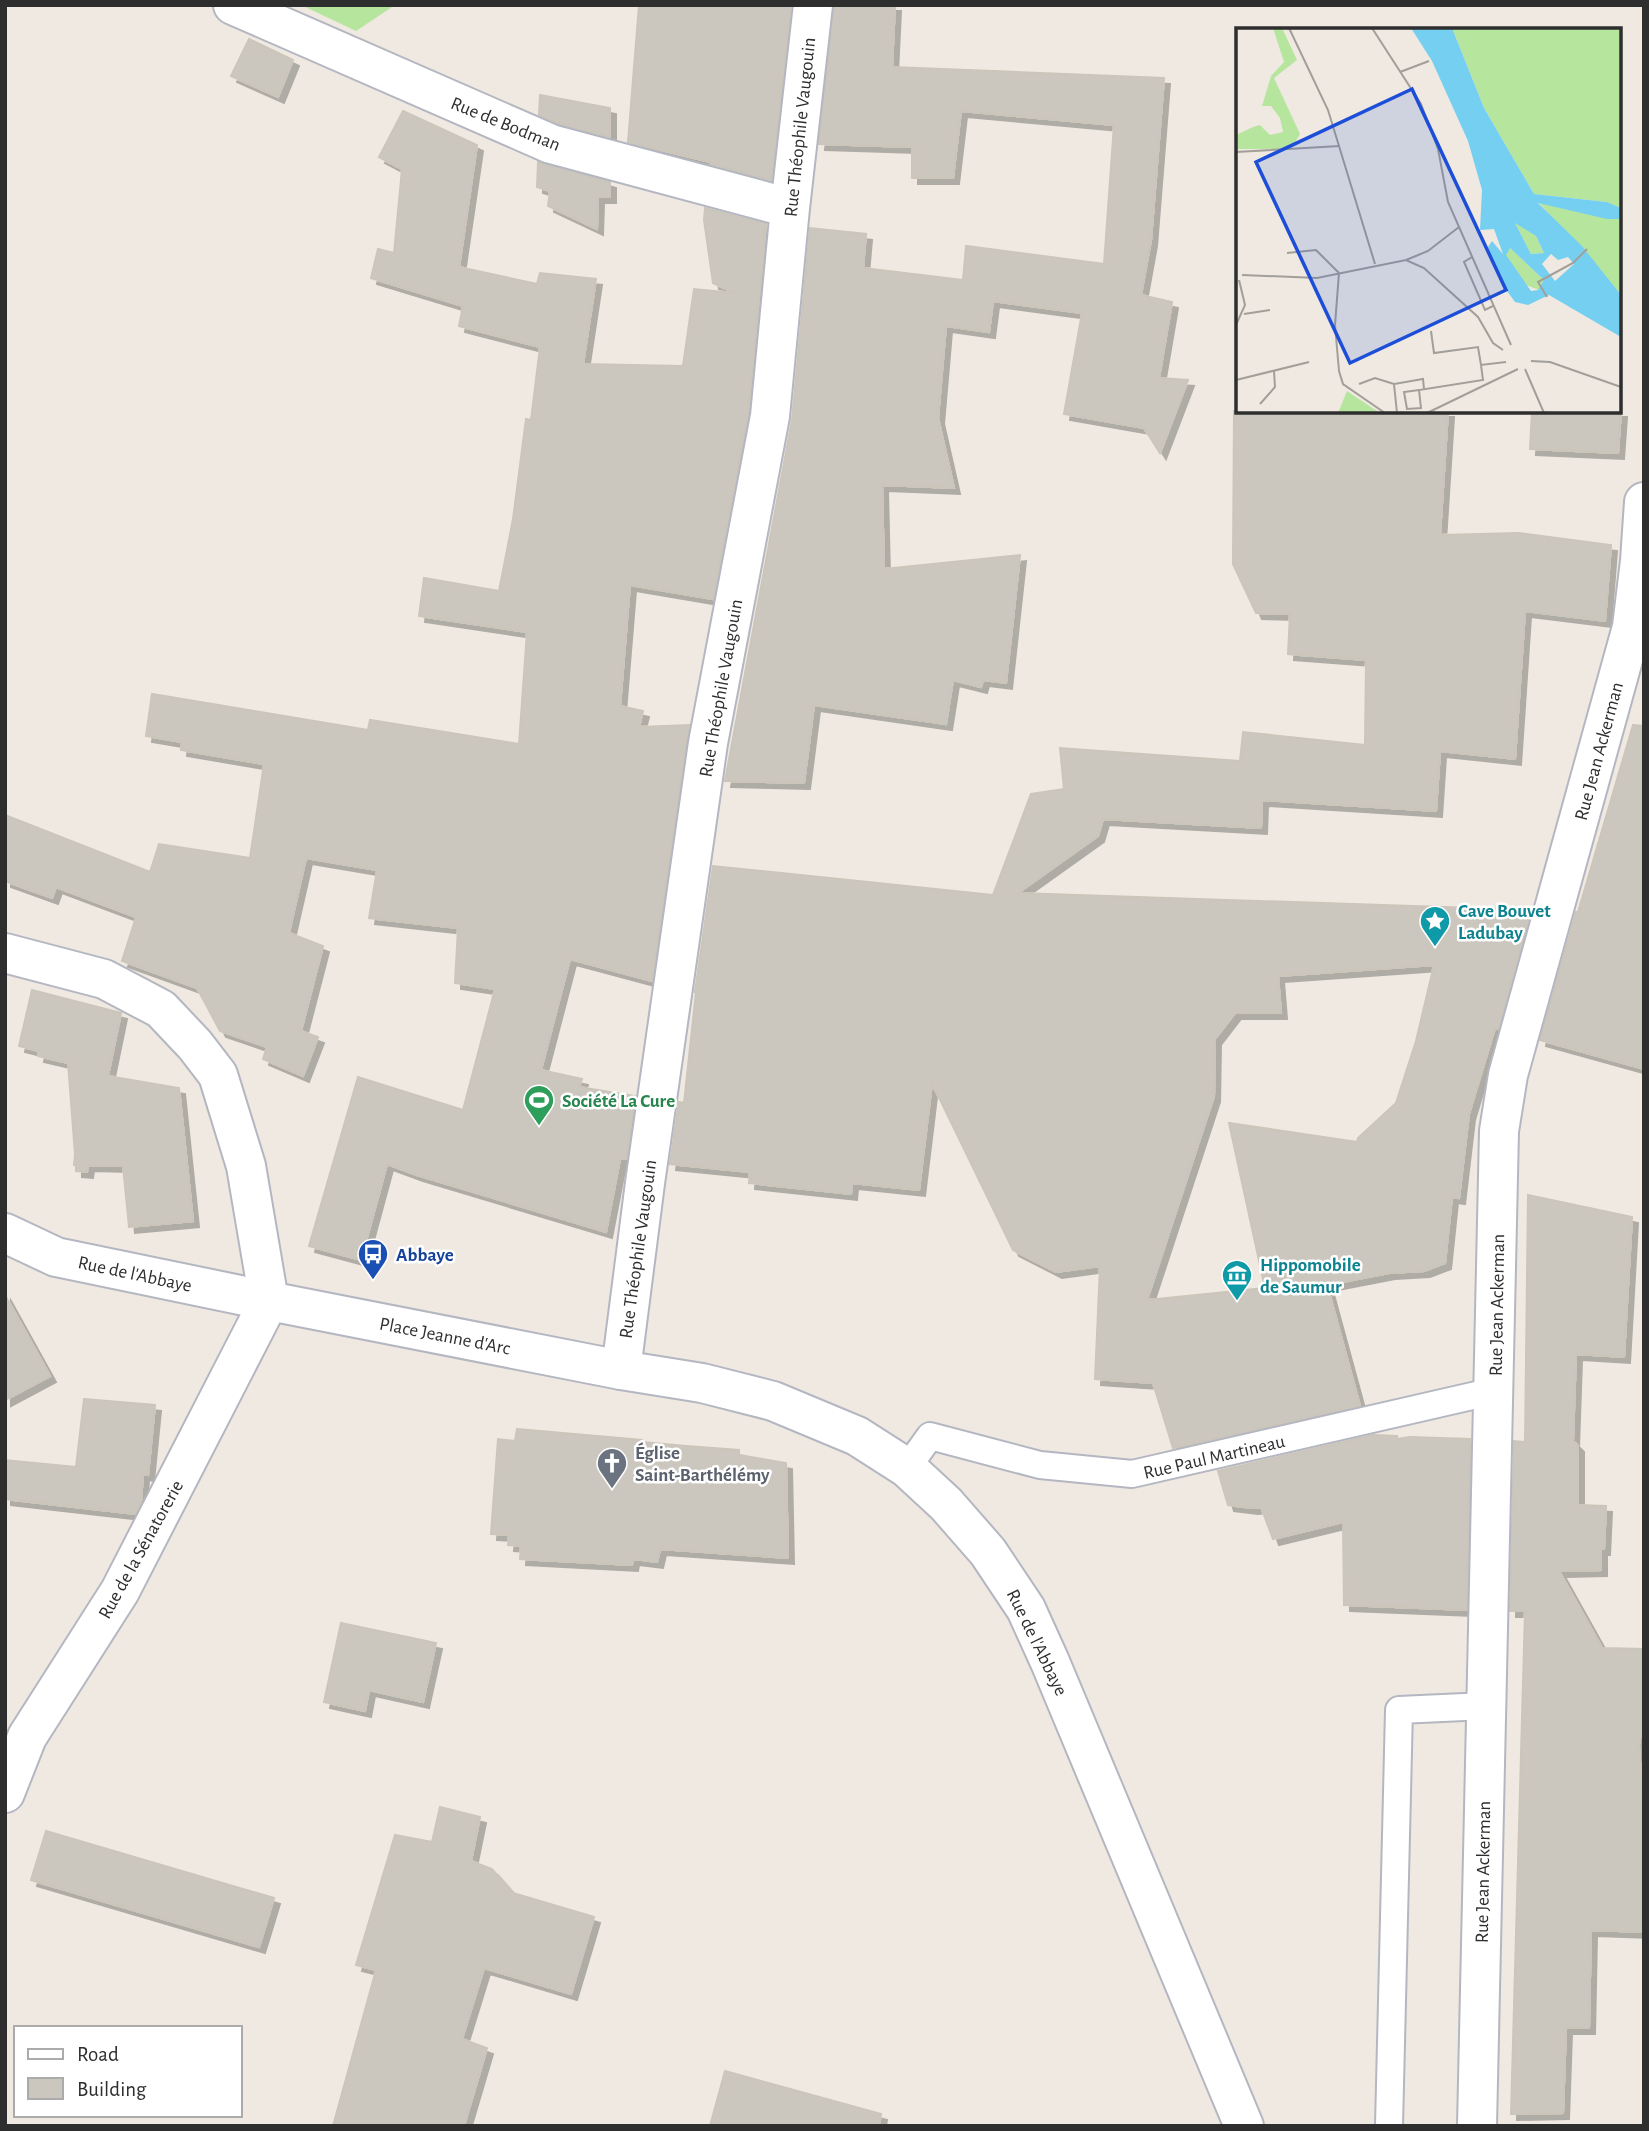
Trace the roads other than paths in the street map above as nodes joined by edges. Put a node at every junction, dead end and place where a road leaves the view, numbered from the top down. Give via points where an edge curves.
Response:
1 (233, 5) edge
2 (813, 5) edge
3 (790, 208) junction
4 (1644, 502) edge
5 (5, 953) edge
6 (5, 1233) edge
7 (270, 1301) junction
8 (621, 1370) junction
9 (1494, 1391) junction
10 (907, 1468) junction
11 (1486, 1706) junction
12 (5, 1793) edge
13 (1244, 2126) edge
14 (1389, 2126) edge
15 (1477, 2126) edge

1 - 3 street, Rue de Bodman via 551,144
2 - 3 street, Rue Théophile Vaugouin
3 - 8 street, Rue Théophile Vaugouin via 770,415 708,743
4 - 9 street, Rue Jean Ackerman via 1632,627 1508,1075 1499,1131
5 - 7 street via 104,979 161,1009 218,1075 246,1166
6 - 7 street, Rue de l'Abbaye via 56,1257
7 - 8 street, Place Jeanne d'Arc
7 - 12 street, Rue de la Sénatorerie via 120,1591 27,1737
8 - 10 street, Rue de l'Abbaye via 773,1401 857,1436
9 - 10 lane, Rue Paul Martineau via 1132,1475 1040,1465 930,1436
9 - 11 street, Rue Jean Ackerman
10 - 13 street, Rue de l'Abbaye via 988,1552 1026,1609
11 - 14 lane via 1399,1710
11 - 15 street, Rue Jean Ackerman

